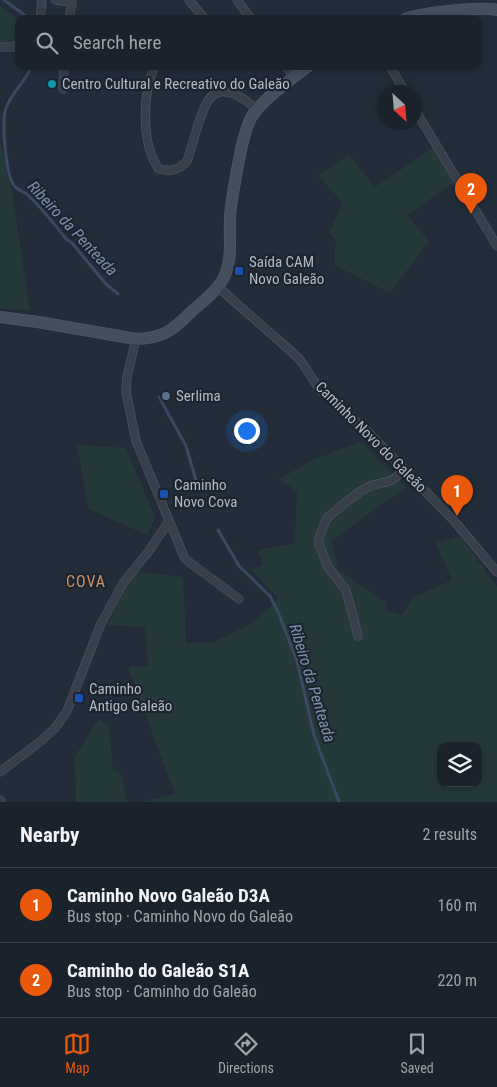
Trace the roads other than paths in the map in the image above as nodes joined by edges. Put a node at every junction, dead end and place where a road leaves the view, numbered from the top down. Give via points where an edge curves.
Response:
1 (42, 0) edge
2 (55, 0) edge
3 (189, 0) edge
4 (237, 0) edge
5 (497, 10) edge
6 (41, 15) edge
7 (70, 15) edge
8 (202, 15) edge
9 (248, 15) edge
10 (431, 15) edge
11 (0, 46) edge
12 (15, 46) edge
13 (64, 70) edge
14 (154, 70) edge
15 (289, 70) edge
16 (303, 70) edge
17 (392, 70) edge
18 (294, 77) junction
19 (401, 85) edge
20 (63, 89) dead end
21 (257, 110) junction
22 (422, 121) edge
23 (497, 246) edge
24 (218, 287) junction
25 (0, 317) edge
26 (136, 339) junction
27 (404, 469) junction
28 (169, 521) junction
29 (497, 572) edge
30 (239, 600) dead end
31 (358, 636) dead end
32 (0, 772) edge

1 - 6 street
2 - 7 street via 72,2
3 - 8 street
4 - 9 street
5 - 10 main road via 480,8
11 - 12 street
13 - 20 street
14 - 21 street via 147,94 146,137 160,169 175,170 187,161 205,107 216,94 230,92
15 - 18 street
16 - 18 main road
17 - 19 street
18 - 21 main road
21 - 24 main road via 243,140 231,204 230,260
22 - 23 street
24 - 26 main road via 169,332 151,339
24 - 27 street, Caminho Novo do Galeão via 293,353 320,390
25 - 26 main road
26 - 28 street via 126,392 136,441
27 - 29 street, Caminho Novo do Galeão
27 - 31 street via 395,480 362,491 328,517 319,538 328,567 346,590
28 - 30 street via 187,561
28 - 32 street via 123,583 100,626 67,711 41,741

